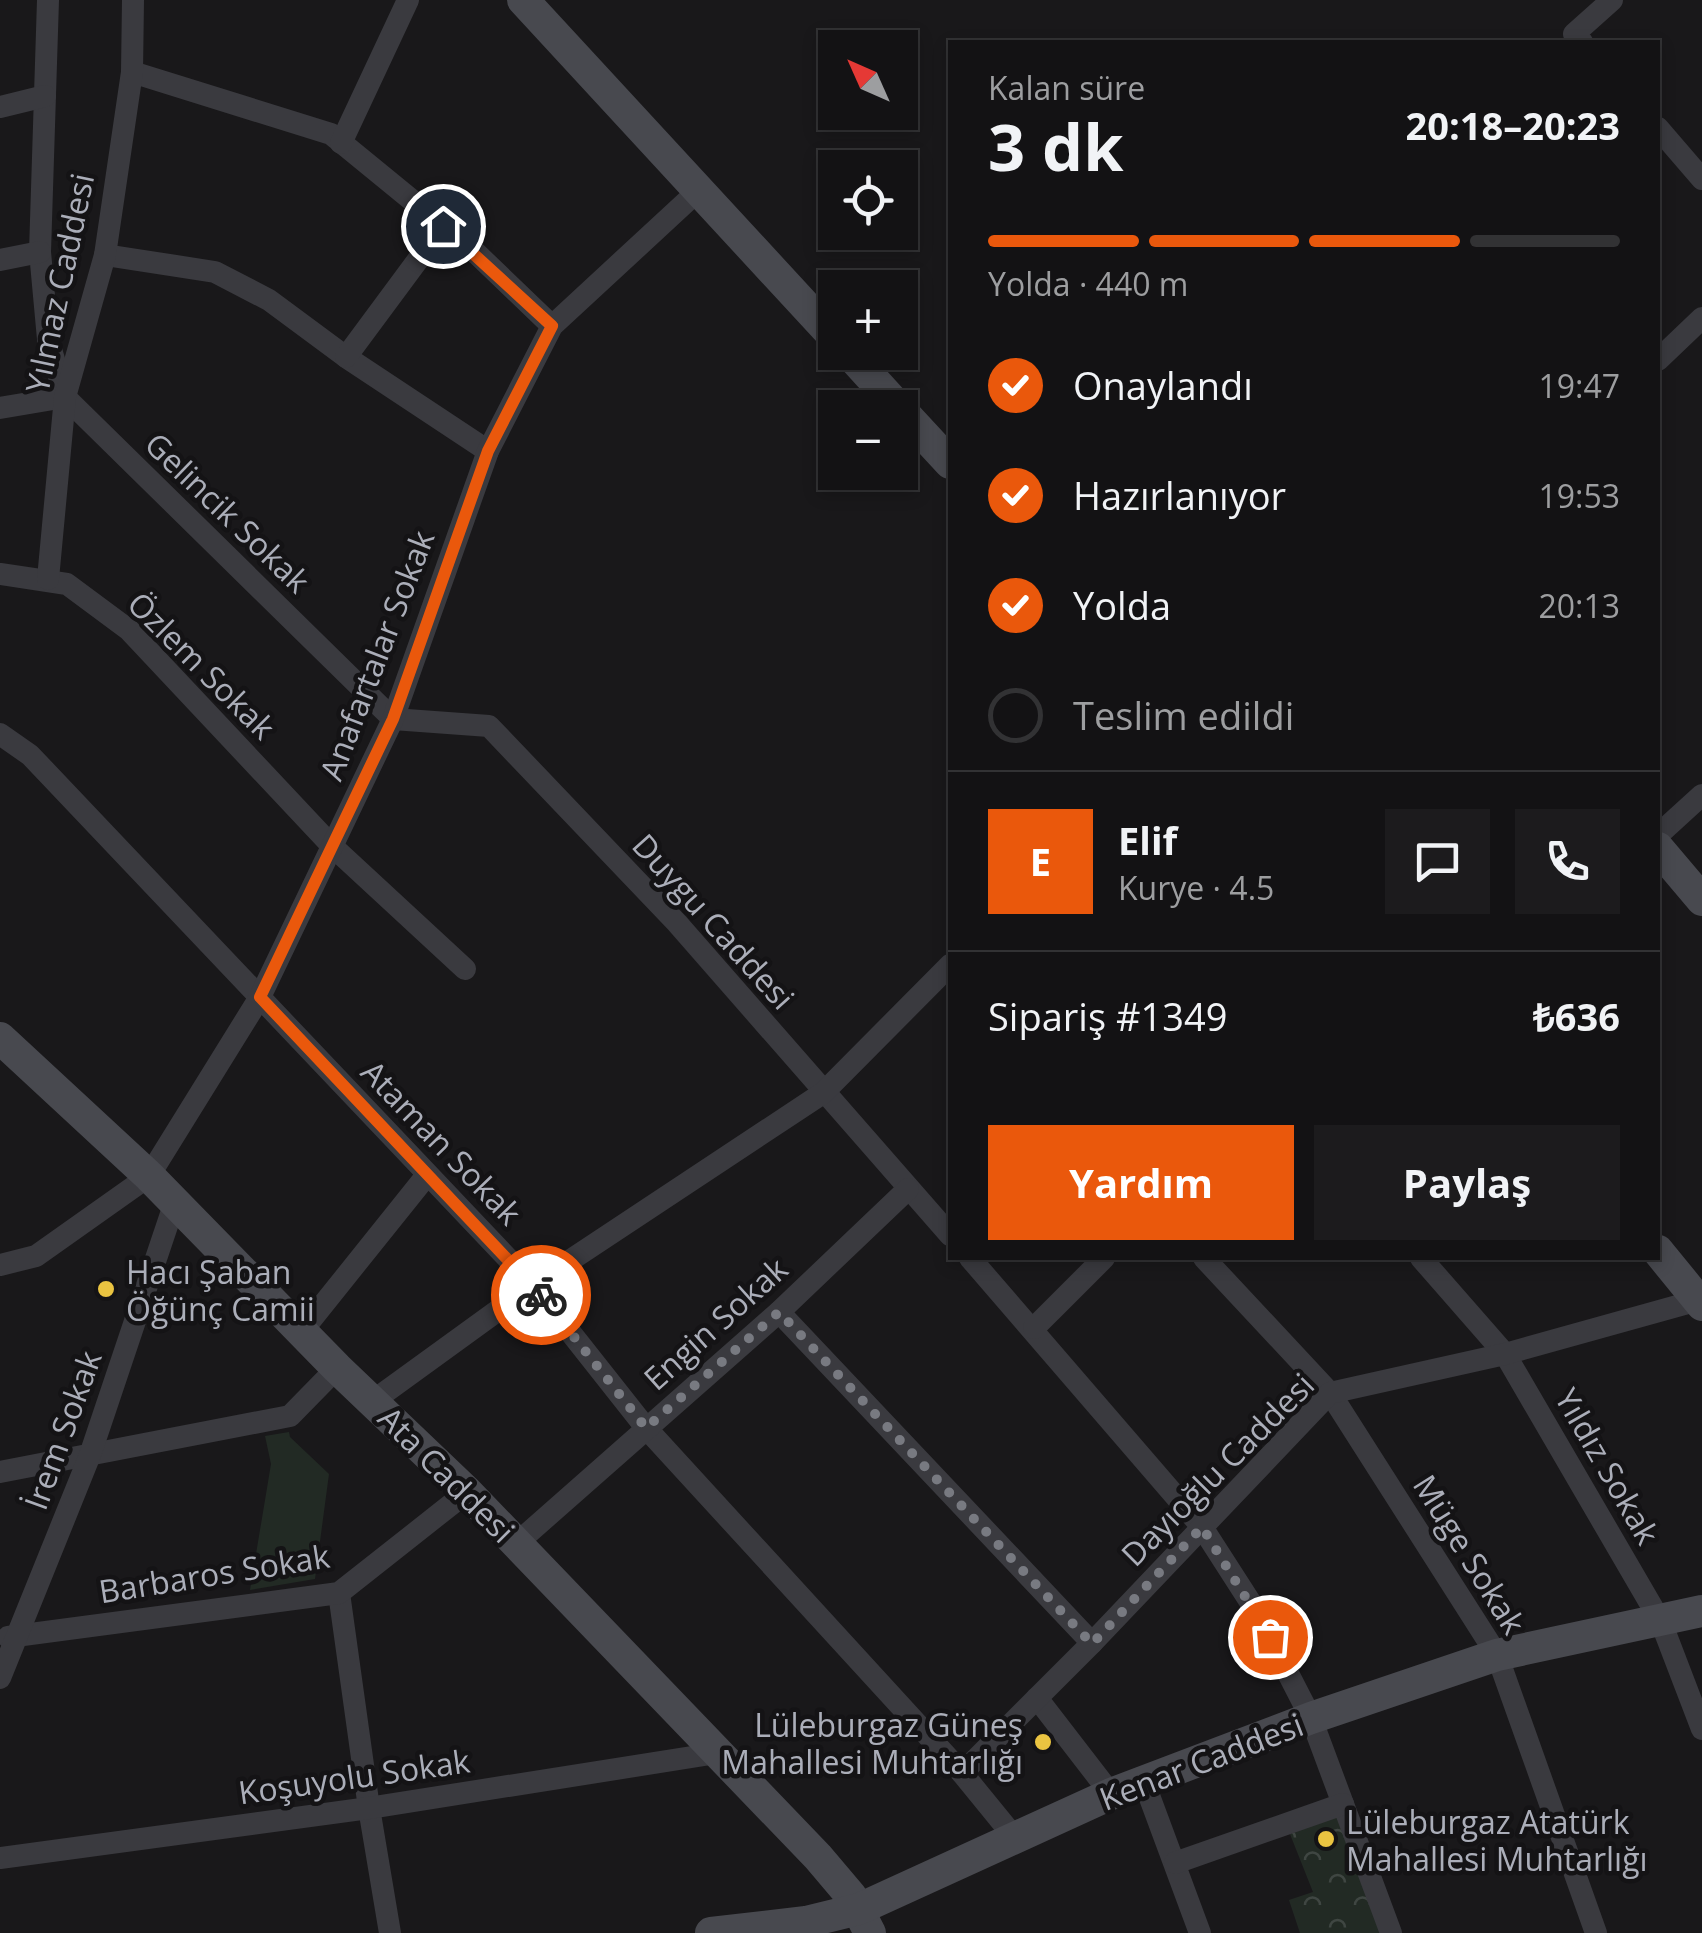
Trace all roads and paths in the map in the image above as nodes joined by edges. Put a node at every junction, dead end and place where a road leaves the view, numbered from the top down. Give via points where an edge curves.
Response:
1 (48, 0) edge
2 (133, 0) edge
3 (408, 0) edge
4 (523, 0) edge
5 (1612, 0) edge
6 (1578, 38) edge
7 (132, 72) junction
8 (44, 96) junction
9 (0, 107) edge
10 (1660, 130) edge
11 (342, 143) junction
12 (1702, 179) edge
13 (699, 190) junction
14 (443, 226) junction
15 (40, 252) junction
16 (105, 255) junction
17 (0, 260) edge
18 (1702, 318) edge
19 (818, 320) edge
20 (552, 326) junction
21 (346, 357) junction
22 (1660, 358) edge
23 (864, 370) edge
24 (883, 390) edge
25 (65, 397) junction
26 (0, 408) edge
27 (918, 428) edge
28 (488, 451) junction
29 (948, 461) edge
30 (0, 574) edge
31 (48, 579) junction
32 (393, 719) junction
33 (0, 734) edge
34 (1702, 795) edge
35 (1660, 833) edge
36 (332, 846) junction
37 (1660, 850) edge
38 (1702, 900) edge
39 (948, 967) edge
40 (465, 969) dead end
41 (260, 997) junction
42 (0, 1038) edge
43 (823, 1093) junction
44 (149, 1176) junction
45 (428, 1176) junction
46 (908, 1189) junction
47 (175, 1202) junction
48 (948, 1233) edge
49 (1660, 1252) edge
50 (972, 1260) edge
51 (1102, 1260) edge
52 (1209, 1260) edge
53 (1423, 1260) edge
54 (0, 1265) edge
55 (533, 1284) junction
56 (1701, 1301) edge
57 (779, 1312) junction
58 (1034, 1328) junction
59 (302, 1331) junction
60 (1505, 1354) junction
61 (337, 1368) junction
62 (1330, 1393) junction
63 (372, 1401) junction
64 (646, 1428) junction
65 (90, 1455) junction
66 (0, 1472) edge
67 (467, 1492) junction
68 (1202, 1527) junction
69 (517, 1543) junction
70 (339, 1593) junction
71 (1702, 1611) edge
72 (1661, 1622) junction
73 (9, 1637) edge
74 (1092, 1644) junction
75 (1496, 1656) junction
76 (0, 1678) edge
77 (1037, 1698) junction
78 (1311, 1718) junction
79 (1702, 1729) edge
80 (718, 1753) junction
81 (962, 1772) junction
82 (1144, 1782) junction
83 (1111, 1794) junction
84 (1342, 1804) junction
85 (369, 1808) junction
86 (1016, 1838) junction
87 (0, 1858) edge
88 (1176, 1863) junction
89 (864, 1921) edge
90 (390, 1933) edge
91 (710, 1933) edge
92 (1200, 1933) edge
93 (1391, 1933) edge
94 (1596, 1933) edge

1 - 8 street
2 - 7 street, Yılmaz Caddesi
3 - 11 street
4 - 13 main road
5 - 6 street
7 - 11 street via 331,134
7 - 16 street, Yılmaz Caddesi
8 - 9 street
8 - 15 street
10 - 12 street
11 - 14 street
13 - 19 main road
13 - 20 street, Anafartalar Sokak
14 - 20 street
14 - 21 street
15 - 17 street
15 - 25 street via 48,339
16 - 21 street via 215,272 269,300
16 - 25 street, Yılmaz Caddesi
18 - 22 street
20 - 28 street, Anafartalar Sokak
21 - 28 street
23 - 24 main road
25 - 26 street
25 - 31 street, Yılmaz Caddesi
25 - 32 street, Gelincik Sokak
27 - 29 main road
28 - 32 street, Anafartalar Sokak
30 - 31 street, Özlem Sokak
31 - 36 street, Özlem Sokak via 68,584 129,630
32 - 36 street, Anafartalar Sokak
32 - 43 street, Duygu Caddesi via 489,726 678,923
33 - 41 street, Ataman Sokak via 30,755
34 - 35 street
36 - 40 street, Özlem Sokak
36 - 41 street, Anafartalar Sokak
37 - 38 main road
39 - 43 street
41 - 44 street, Anafartalar Sokak
41 - 45 street, Ataman Sokak
42 - 44 main road, Ata Caddesi
43 - 46 street, Duygu Caddesi
43 - 55 street
44 - 47 main road, Ata Caddesi
44 - 54 street via 36,1256
45 - 55 street, Ataman Sokak
45 - 59 street
46 - 48 street, Duygu Caddesi
46 - 57 street, Engin Sokak
47 - 59 main road, Ata Caddesi
47 - 65 street, İrem Sokak
49 - 56 main road
50 - 58 street
51 - 58 street
52 - 62 street, Müge Sokak
53 - 60 street, Yıldız Sokak
55 - 63 street
55 - 64 street, Ataman Sokak
56 - 60 street, Dayıoğlu Caddesi
57 - 64 street, Engin Sokak
57 - 74 street
58 - 68 street
59 - 61 main road, Ata Caddesi
60 - 62 street, Dayıoğlu Caddesi
60 - 72 street, Yıldız Sokak
61 - 63 main road, Ata Caddesi
61 - 65 street via 290,1416
62 - 68 street, Dayıoğlu Caddesi
62 - 75 street, Müge Sokak
63 - 67 main road, Ata Caddesi
64 - 69 street, Engin Sokak
64 - 81 street, Ataman Sokak
65 - 66 street
65 - 73 street, İrem Sokak
67 - 69 main road, Ata Caddesi
67 - 70 street, Barbaros Sokak
68 - 74 street, Dayıoğlu Caddesi
68 - 78 street via 1256,1611
69 - 80 main road, Ata Caddesi
70 - 73 street, Barbaros Sokak
70 - 85 street
71 - 72 main road, Kenar Caddesi
72 - 75 main road, Kenar Caddesi
72 - 79 street, Yıldız Sokak
73 - 76 street, İrem Sokak
74 - 77 street, Dayıoğlu Caddesi
75 - 78 main road, Kenar Caddesi
75 - 94 street, Müge Sokak
77 - 81 street, Dayıoğlu Caddesi
77 - 83 street
78 - 82 main road, Kenar Caddesi
78 - 84 street
80 - 85 street, Koşuyolu Sokak
80 - 89 main road, Ata Caddesi via 818,1856
81 - 86 street, Ataman Sokak
82 - 83 main road, Kenar Caddesi
82 - 88 street
83 - 86 main road, Kenar Caddesi
84 - 88 street
84 - 93 street
85 - 87 street, Koşuyolu Sokak
85 - 90 street
86 - 89 main road, Kenar Caddesi
88 - 92 street
89 - 91 main road, Kenar Caddesi

